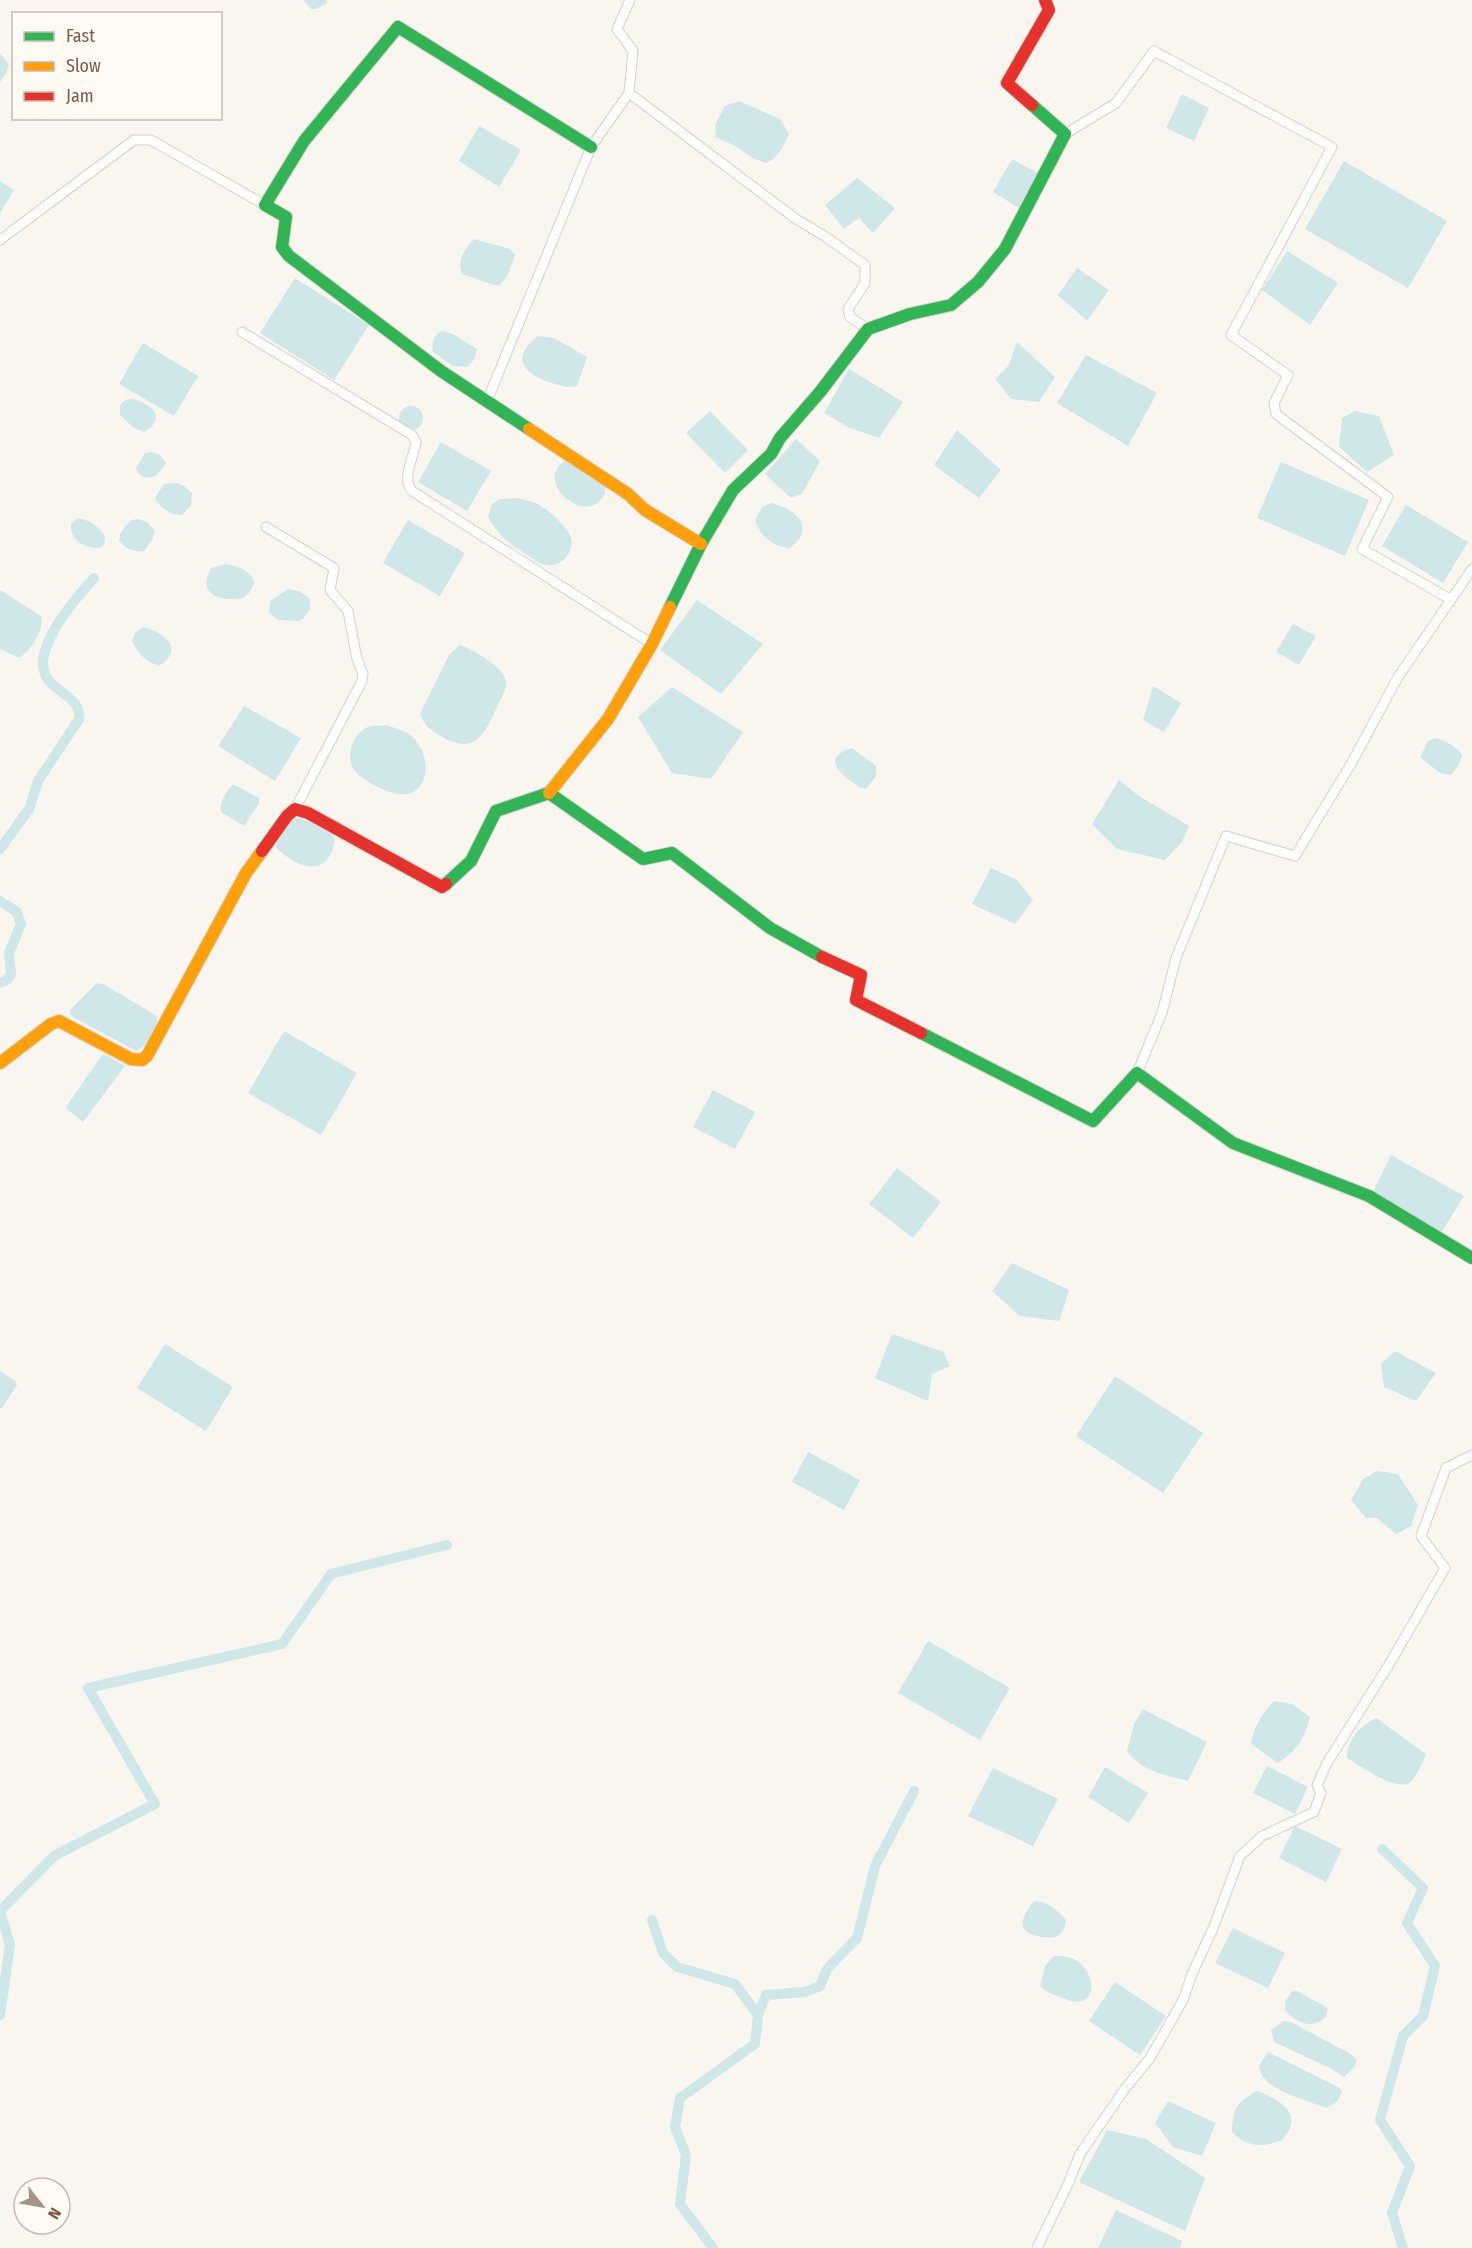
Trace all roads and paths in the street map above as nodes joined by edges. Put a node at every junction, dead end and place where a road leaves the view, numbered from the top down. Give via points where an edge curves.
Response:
1 (630, 0) edge
2 (1045, 0) edge
3 (629, 93) junction
4 (1065, 134) junction
5 (591, 147) junction
6 (265, 206) junction
7 (0, 240) edge
8 (868, 329) junction
9 (243, 332) dead end
10 (487, 401) junction
11 (266, 527) dead end
12 (701, 544) junction
13 (1472, 569) edge
14 (1450, 599) junction
15 (652, 644) junction
16 (549, 793) junction
17 (295, 809) junction
18 (0, 1063) edge
19 (1137, 1073) junction
20 (1472, 1258) edge
21 (1472, 1455) edge
22 (1037, 2248) edge

1 - 3 street via 617,29 633,51
2 - 4 street via 1049,10 1007,83
3 - 5 street
3 - 8 street via 796,219 865,265 865,283 848,309 850,318
4 - 8 street via 1005,249 978,282 951,305
4 - 14 street via 1116,103 1154,51 1332,147 1231,335 1288,375 1274,403 1276,414 1388,497 1362,549
5 - 6 street via 398,27 304,141
5 - 10 street
6 - 7 street via 151,140 134,140
6 - 10 street via 288,221 284,251 441,371
8 - 12 street via 771,454 733,490
9 - 15 street via 412,435 416,442 407,483 412,491
10 - 12 street
11 - 17 street via 334,568 330,590 348,611 363,674
12 - 15 street
13 - 14 street
14 - 19 street via 1398,677 1295,856 1226,836 1176,958 1162,1013
15 - 16 street via 608,720
16 - 17 street via 496,811 471,861 442,887
16 - 19 street via 643,859 672,854 771,928 861,975 856,1000 1093,1121
17 - 18 street via 246,873 147,1056 142,1060 131,1059 59,1021
19 - 20 street via 1233,1143 1370,1196
21 - 22 street via 1446,1468 1420,1536 1445,1568 1327,1763 1317,1785 1320,1792 1314,1812 1262,1836 1240,1856 1183,2000 1150,2058 1080,2154

